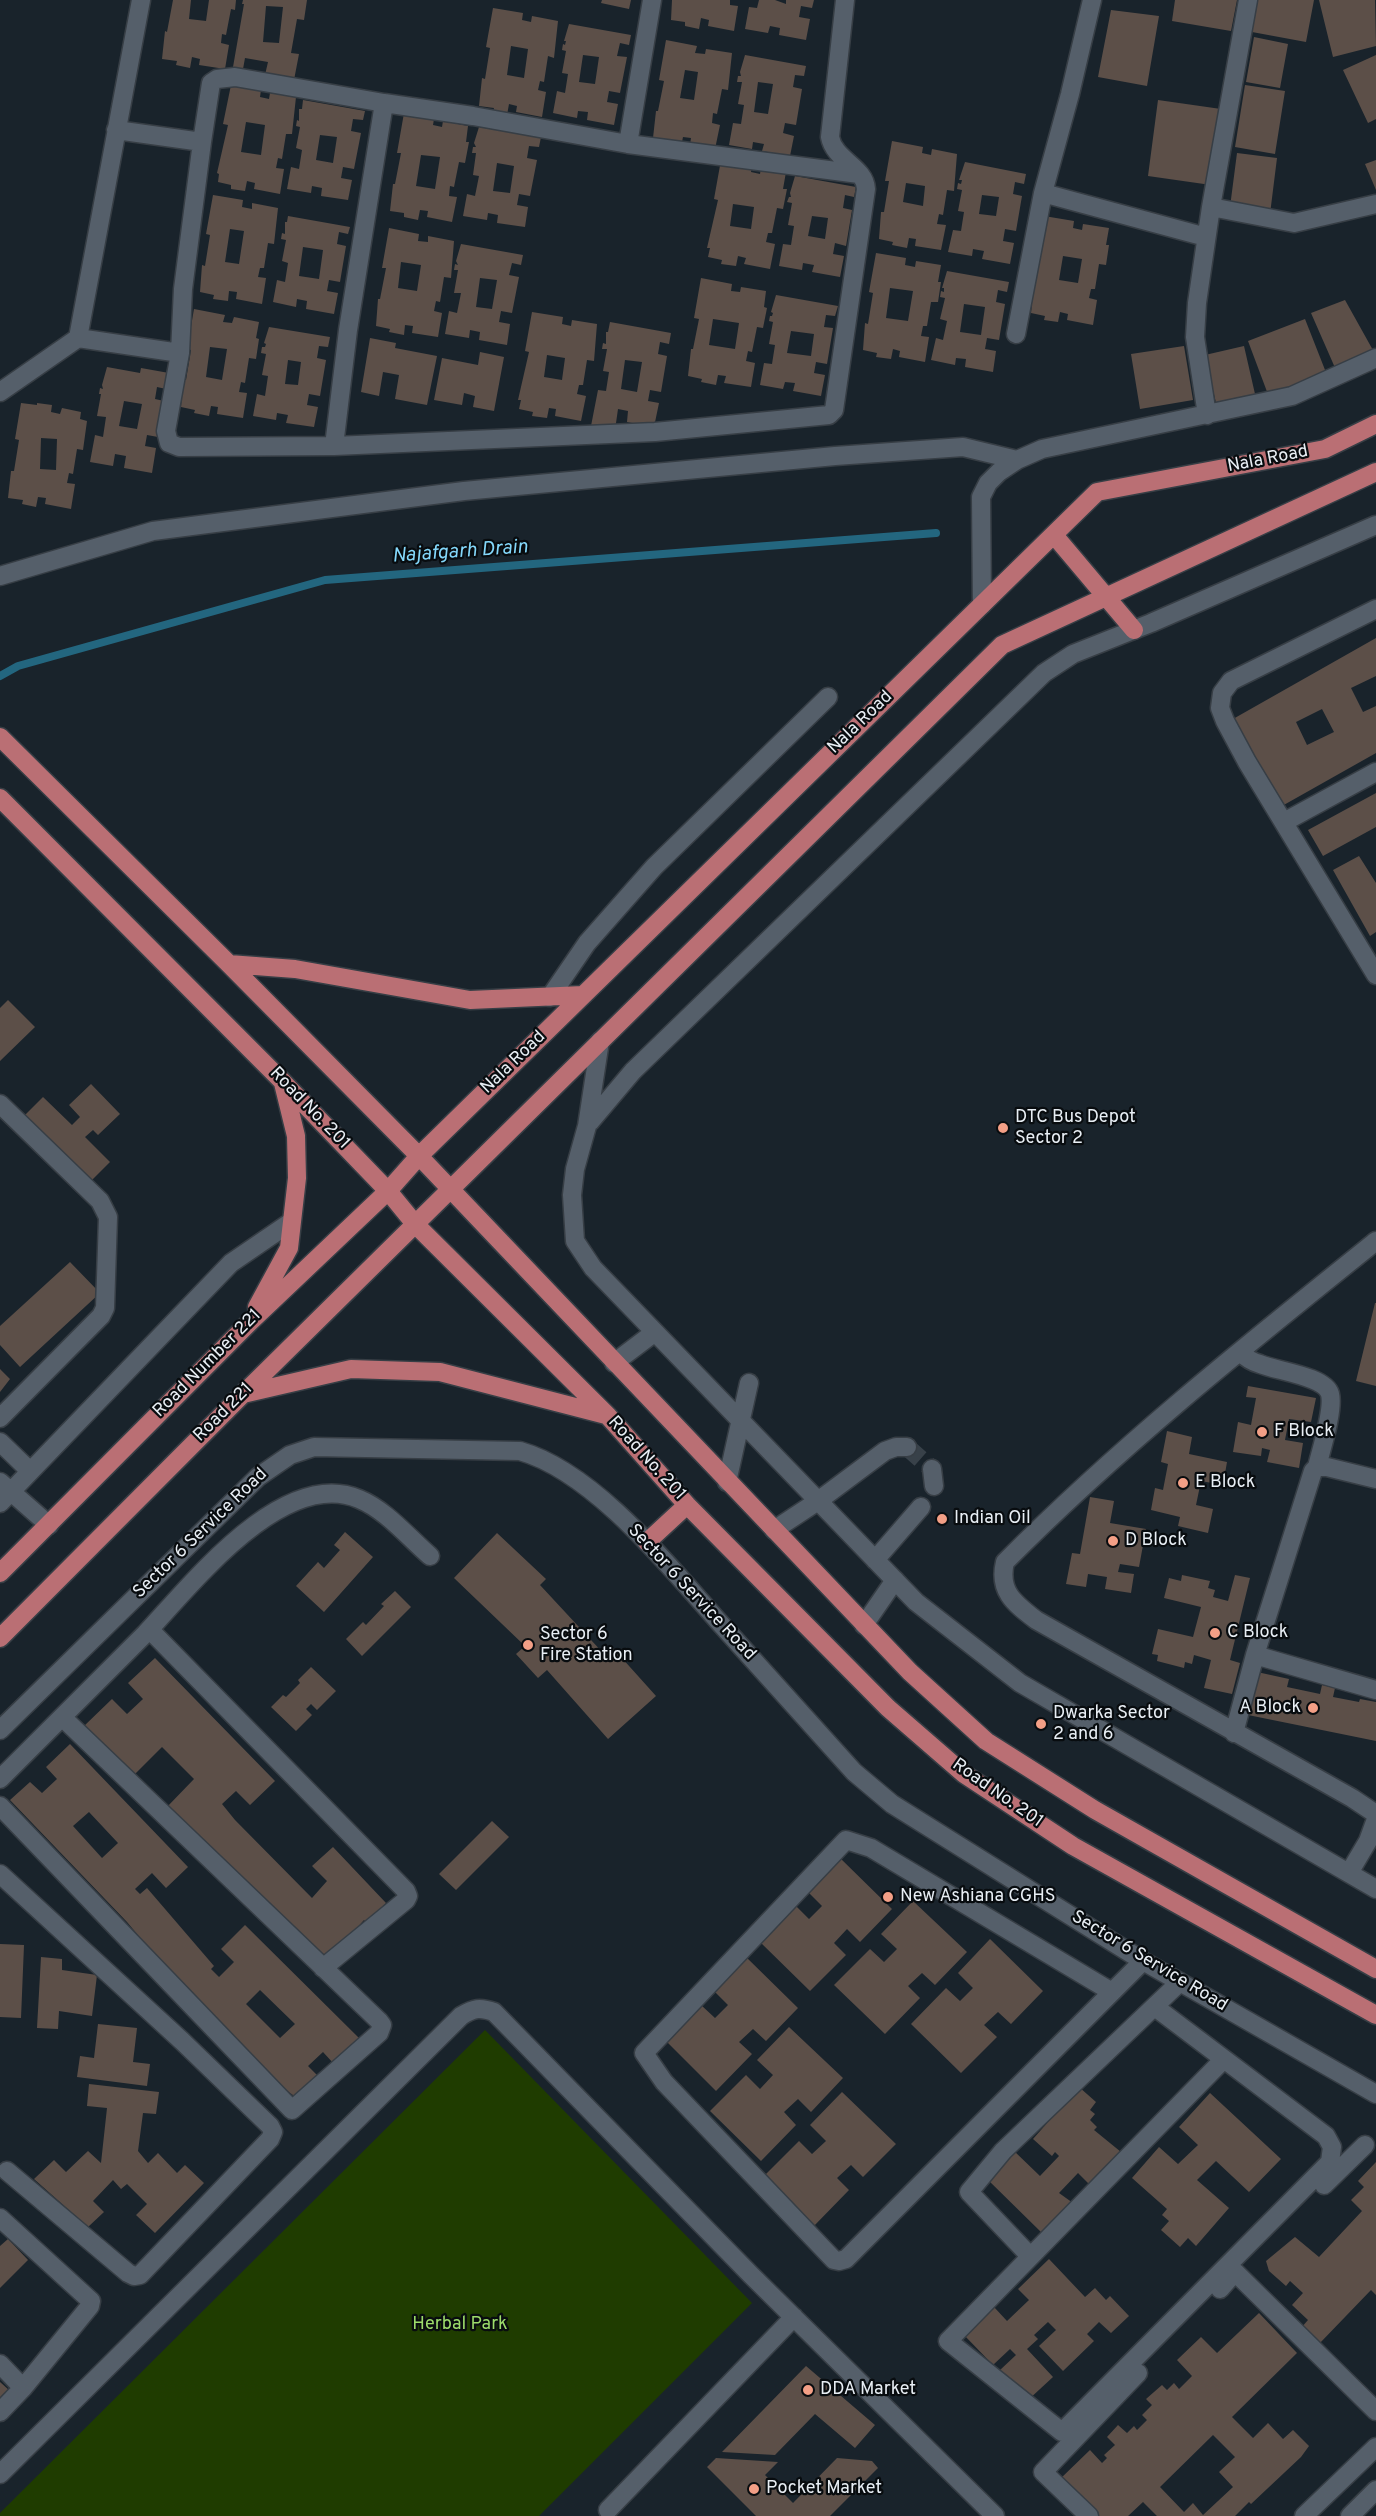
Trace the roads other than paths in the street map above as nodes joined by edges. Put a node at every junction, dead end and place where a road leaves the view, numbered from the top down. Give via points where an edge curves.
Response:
1 (141, 0) edge
2 (652, 0) edge
3 (845, 0) edge
4 (1092, 0) edge
5 (1248, 0) edge
6 (384, 103) junction
7 (116, 130) junction
8 (202, 142) junction
9 (628, 144) junction
10 (859, 174) junction
11 (1043, 193) junction
12 (1376, 204) edge
13 (1211, 207) junction
14 (1206, 237) junction
15 (1016, 334) dead end
16 (78, 338) junction
17 (180, 354) junction
18 (1376, 358) edge
19 (0, 392) edge
20 (1207, 415) junction
21 (1376, 424) edge
22 (334, 446) junction
23 (1017, 460) junction
24 (1376, 472) edge
25 (1376, 525) edge
26 (1054, 535) junction
27 (0, 576) edge
28 (1107, 596) junction
29 (982, 605) junction
30 (1376, 609) edge
31 (1134, 630) junction
32 (828, 697) dead end
33 (0, 737) edge
34 (1376, 772) edge
35 (0, 798) edge
36 (1284, 822) junction
37 (229, 964) junction
38 (1376, 975) edge
39 (583, 995) junction
40 (550, 997) junction
41 (600, 1041) junction
42 (282, 1081) junction
43 (0, 1104) edge
44 (587, 1126) junction
45 (419, 1156) junction
46 (450, 1189) junction
47 (388, 1191) junction
48 (291, 1222) junction
49 (415, 1224) junction
50 (1376, 1241) edge
51 (250, 1322) junction
52 (655, 1332) junction
53 (1240, 1352) junction
54 (614, 1363) junction
55 (749, 1383) dead end
56 (243, 1394) junction
57 (608, 1416) junction
58 (0, 1418) edge
59 (742, 1422) junction
60 (0, 1442) edge
61 (907, 1447) dead end
62 (1317, 1467) junction
63 (30, 1471) junction
64 (1376, 1479) edge
65 (727, 1482) junction
66 (4, 1492) edge
67 (818, 1501) junction
68 (687, 1505) junction
69 (921, 1507) dead end
70 (48, 1525) junction
71 (774, 1530) junction
72 (647, 1542) junction
73 (430, 1557) dead end
74 (875, 1560) junction
75 (0, 1574) edge
76 (895, 1580) junction
77 (864, 1625) junction
78 (146, 1633) junction
79 (0, 1638) edge
80 (1255, 1655) junction
81 (1376, 1690) edge
82 (62, 1716) junction
83 (0, 1730) edge
84 (1234, 1733) junction
85 (0, 1779) edge
86 (0, 1806) edge
87 (1376, 1814) edge
88 (1376, 1819) edge
89 (0, 1874) edge
90 (1349, 1874) junction
91 (1376, 1889) edge
92 (1143, 1961) junction
93 (323, 1968) junction
94 (1376, 1969) edge
95 (1180, 1982) junction
96 (1112, 1992) junction
97 (1155, 2007) junction
98 (1376, 2015) edge
99 (1224, 2059) junction
100 (1376, 2094) edge
101 (1365, 2145) dead end
102 (7, 2171) dead end
103 (0, 2218) edge
104 (1030, 2256) junction
105 (1235, 2272) junction
106 (794, 2317) junction
107 (0, 2364) edge
108 (23, 2388) junction
109 (1376, 2411) edge
110 (0, 2412) edge
111 (1376, 2447) edge
112 (0, 2474) edge
113 (1376, 2490) edge
114 (608, 2510) dead end
115 (995, 2516) edge
116 (1089, 2516) edge
117 (1304, 2516) edge
118 (1350, 2516) edge

1 - 7 street
2 - 9 street
3 - 10 street via 830,137
4 - 11 street
5 - 13 street
6 - 8 street via 225,78 211,83
6 - 9 street
6 - 22 street
7 - 8 street
7 - 16 street
8 - 17 street via 183,289
9 - 10 street
10 - 22 street via 863,175 866,189 834,410 829,415 655,432
11 - 14 street
11 - 15 street
12 - 13 street via 1294,223
13 - 14 street
14 - 20 street via 1195,337
16 - 17 street
16 - 19 street
17 - 22 street via 166,431 169,443 178,447
18 - 20 street via 1292,396
20 - 23 street via 1042,449
21 - 26 main road, Nala Road via 1325,449 1097,492
23 - 27 street via 963,447 464,491 153,531
23 - 29 street via 988,483 981,497
24 - 28 main road
25 - 31 street
26 - 28 main road
26 - 29 main road, Nala Road
28 - 31 main road
28 - 41 main road via 1002,645
29 - 39 main road, Nala Road
30 - 36 street via 1231,681 1222,693 1220,708 1225,721
31 - 44 street via 1073,654 1044,674 633,1071
32 - 40 street via 654,867 587,943
33 - 37 main road, Road No. 201
34 - 36 street
35 - 42 main road, Road No. 201
36 - 38 street
37 - 40 main road via 295,969 470,1000
37 - 45 main road, Road No. 201
39 - 40 main road
39 - 45 main road, Nala Road
41 - 44 street
41 - 46 main road
42 - 47 main road, Road No. 201
42 - 48 main road via 296,1136 297,1178
43 - 58 street via 100,1201 108,1217 105,1308 101,1316
44 - 52 street via 575,1169 575,1241 593,1268
45 - 46 main road, Road No. 201
45 - 47 main road, Road Number 221
46 - 49 main road, Road 221
46 - 54 main road, Road No. 201
47 - 49 main road, Road No. 201
47 - 51 main road, Road Number 221
48 - 51 main road via 289,1248
48 - 63 street via 231,1263
49 - 56 main road, Road 221
49 - 57 main road, Road No. 201
50 - 53 street
51 - 70 main road, Road Number 221
52 - 54 street
52 - 59 street
53 - 62 street via 1261,1365 1326,1386 1331,1395 1329,1413
53 - 84 street via 1024,1542 1005,1562 1001,1577 1006,1590 1036,1620
54 - 65 main road, Road No. 201
55 - 59 street
56 - 57 main road via 351,1370 440,1372
56 - 79 main road, Road 221
57 - 68 main road, Road No. 201
59 - 65 street
59 - 67 street
60 - 63 street
61 - 67 street via 885,1451
62 - 64 street
62 - 80 street
63 - 66 street
65 - 71 main road, Road No. 201
66 - 70 street
67 - 71 street
67 - 74 street
68 - 72 main road
68 - 98 main road, Road No. 201 via 888,1708 964,1774 1073,1846
69 - 74 street
70 - 75 main road, Road Number 221
71 - 77 main road, Road No. 201
72 - 83 street, Sector 6 Service Road via 598,1496 537,1455 520,1450 314,1447 290,1455 258,1477
72 - 92 street, Sector 6 Service Road via 870,1787
73 - 78 street via 375,1507 358,1498 329,1493 306,1496 276,1509 256,1524
74 - 76 street
76 - 77 street
76 - 90 street via 916,1602 1020,1683
77 - 94 main road, Road No. 201 via 986,1741 1095,1810
78 - 82 street
78 - 93 street via 157,1635 406,1891 406,1900
80 - 81 street
80 - 84 street
82 - 85 street
82 - 93 street
84 - 87 street
86 - 93 street via 292,2110 381,2030 379,2021
88 - 90 street
89 - 102 street via 182,2041 273,2132 140,2275 134,2276
90 - 91 street
92 - 95 street, Sector 6 Service Road
92 - 96 street
95 - 97 street
95 - 100 street, Sector 6 Service Road
96 - 96 street via 839,2262 664,2082 644,2053 846,1840 872,1848
97 - 99 street
97 - 104 street via 1003,2151 969,2192
99 - 104 street
99 - 104 street via 1326,2136 1332,2147 1330,2162 1062,2433 948,2341
101 - 105 street
103 - 108 street via 91,2301
105 - 109 street
105 - 116 street via 1043,2472
106 - 112 street via 494,2012 481,2007 461,2016
106 - 114 street
106 - 115 street
107 - 108 street
108 - 110 street
111 - 117 street
113 - 118 street

